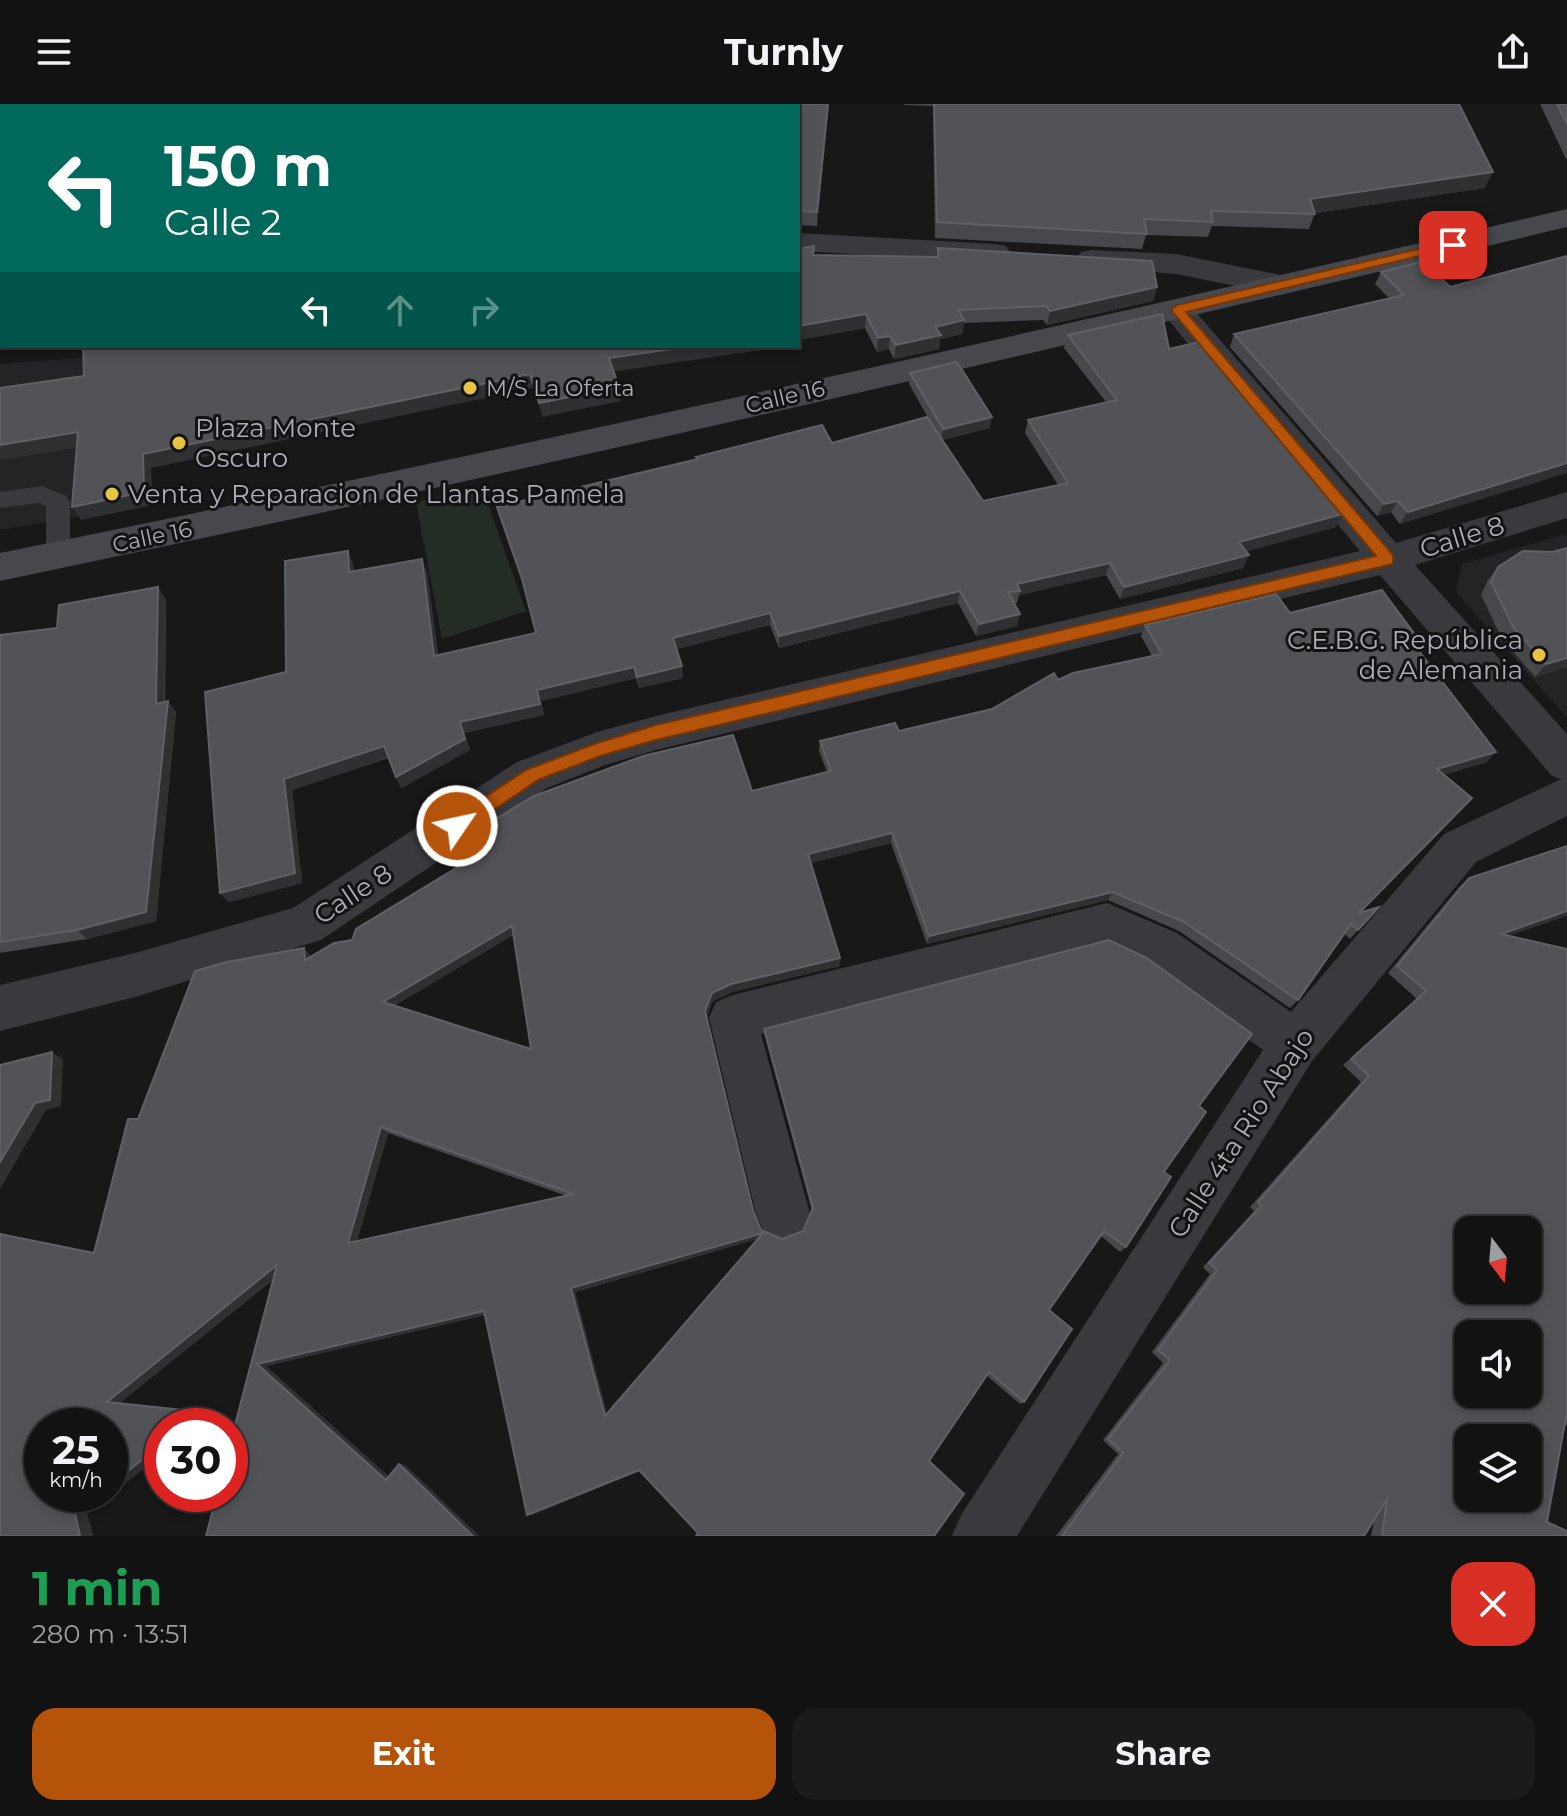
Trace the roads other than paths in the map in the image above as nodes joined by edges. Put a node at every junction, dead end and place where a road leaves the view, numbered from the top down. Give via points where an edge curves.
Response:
1 (1567, 218) edge
2 (800, 242) edge
3 (1022, 255) edge
4 (1068, 257) edge
5 (1281, 285) junction
6 (1177, 310) junction
7 (0, 500) edge
8 (1567, 505) edge
9 (58, 557) junction
10 (1388, 559) junction
11 (0, 567) edge
12 (1567, 763) edge
13 (1567, 795) edge
14 (0, 1008) edge
15 (1295, 1044) junction
16 (783, 1214) dead end
17 (982, 1536) edge

1 - 5 main road, Calle 16
2 - 3 street
4 - 5 street via 1176,264
5 - 6 main road, Calle 16
6 - 9 main road, Calle 16
6 - 10 street
7 - 9 lane via 42,494 58,502
8 - 10 street, Calle 8
9 - 11 main road, Calle 16
10 - 12 street
10 - 14 street, Calle 8 via 597,750 532,775 305,925
13 - 15 street, Calle 4ta Rio Abajo via 1460,848
15 - 16 street via 1160,948 1107,924 733,1018
15 - 17 street, Calle 4ta Rio Abajo

